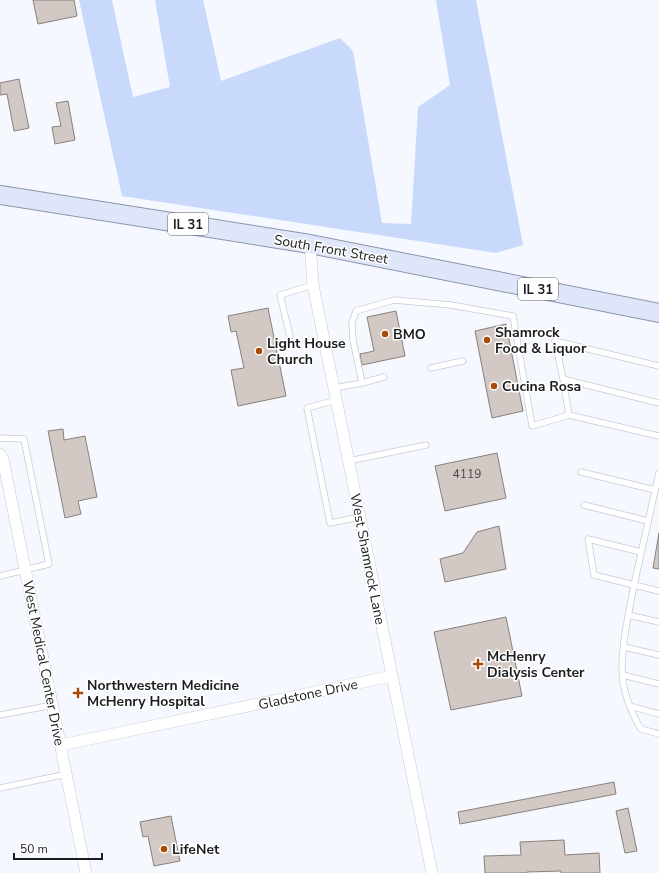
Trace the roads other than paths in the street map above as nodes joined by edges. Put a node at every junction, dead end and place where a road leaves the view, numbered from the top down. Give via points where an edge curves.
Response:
1 (0, 195) edge
2 (310, 244) junction
3 (313, 285) junction
4 (659, 313) edge
5 (290, 336) dead end
6 (463, 361) dead end
7 (659, 366) edge
8 (431, 368) dead end
9 (384, 377) dead end
10 (562, 380) junction
11 (362, 383) junction
12 (334, 388) junction
13 (336, 400) junction
14 (659, 403) edge
15 (569, 415) junction
16 (659, 436) edge
17 (0, 438) edge
18 (426, 445) dead end
19 (0, 454) edge
20 (349, 461) junction
21 (580, 472) dead end
22 (659, 473) edge
23 (655, 490) junction
24 (584, 505) dead end
25 (360, 517) junction
26 (648, 521) junction
27 (641, 552) junction
28 (25, 570) junction
29 (0, 576) edge
30 (634, 585) junction
31 (659, 591) edge
32 (628, 615) junction
33 (659, 622) edge
34 (624, 647) junction
35 (659, 655) edge
36 (623, 675) junction
37 (392, 676) junction
38 (659, 684) edge
39 (53, 705) junction
40 (630, 706) junction
41 (659, 714) edge
42 (0, 715) edge
43 (659, 734) edge
44 (61, 745) junction
45 (66, 774) junction
46 (0, 788) edge
47 (86, 873) edge
48 (432, 873) edge

1 - 2 main road, South Front Street / IL 31
2 - 3 street, West Shamrock Lane
2 - 4 main road, South Front Street / IL 31
3 - 5 lane via 280,295
3 - 12 street, West Shamrock Lane
6 - 8 lane
7 - 10 lane via 555,341
9 - 11 lane
10 - 14 lane
10 - 15 lane
11 - 12 lane
11 - 15 lane via 352,323 356,311 394,300 451,305 513,316 532,426
12 - 13 street, West Shamrock Lane
13 - 20 street, West Shamrock Lane
13 - 25 lane via 307,408 330,523
15 - 16 lane
17 - 28 lane via 24,439 49,564
18 - 20 lane
19 - 28 street, West Medical Center Drive
20 - 25 street, West Shamrock Lane
21 - 23 lane
22 - 23 lane
23 - 26 lane
24 - 26 lane
25 - 37 street, West Shamrock Lane
26 - 27 lane
27 - 30 lane
27 - 30 lane via 588,539 594,575
28 - 29 lane
28 - 39 street, West Medical Center Drive
30 - 31 lane
30 - 32 lane
32 - 33 lane
32 - 34 lane
34 - 35 lane
34 - 36 lane
36 - 38 lane
36 - 40 lane via 625,693
37 - 44 street, Gladstone Drive
37 - 48 street, West Shamrock Lane
39 - 42 lane
39 - 44 street, West Medical Center Drive
40 - 41 lane
40 - 43 lane via 641,729
44 - 45 street, West Medical Center Drive
45 - 46 lane
45 - 47 street, West Medical Center Drive

